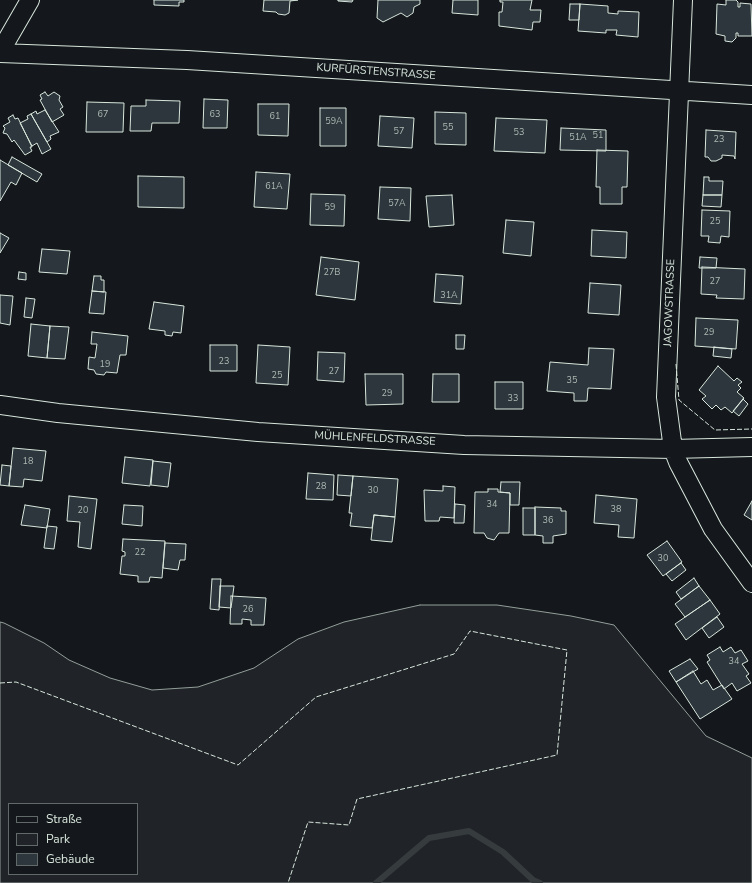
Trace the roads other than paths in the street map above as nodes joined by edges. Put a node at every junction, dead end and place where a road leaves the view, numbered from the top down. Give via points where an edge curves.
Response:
1 (30, 0) edge
2 (683, 0) edge
3 (0, 53) edge
4 (679, 91) junction
5 (752, 96) edge
6 (0, 405) edge
7 (752, 447) edge
8 (673, 448) junction
9 (752, 583) edge

1 - 3 street
2 - 4 street, JAGOWSTRASSE
3 - 4 street, KURFÜRSTENSTRASSE via 187,60
4 - 5 street, KURFÜRSTENSTRASSE
4 - 8 street, JAGOWSTRASSE via 666,398
6 - 8 street, MÜHLENFELDSTRASSE via 258,432 464,445
7 - 8 street, MÜHLENFELDSTRASSE
8 - 9 street, JAGOWSTRASSE via 713,529

